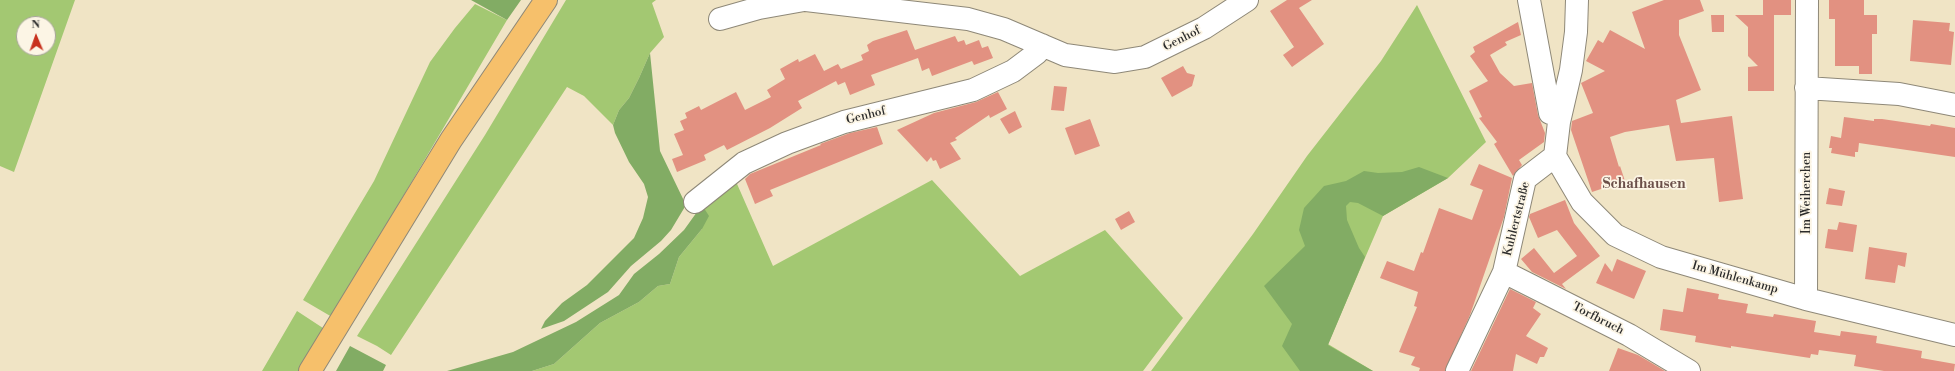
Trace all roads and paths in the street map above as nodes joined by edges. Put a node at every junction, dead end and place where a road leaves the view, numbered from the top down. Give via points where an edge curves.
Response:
1 (546, 0) edge
2 (805, 0) edge
3 (1247, 0) edge
4 (1529, 0) edge
5 (1577, 0) edge
6 (1807, 0) edge
7 (720, 19) dead end
8 (1042, 45) junction
9 (1806, 88) junction
10 (1955, 105) edge
11 (1550, 113) dead end
12 (1555, 156) junction
13 (695, 202) dead end
14 (1504, 272) junction
15 (1806, 299) junction
16 (1955, 335) edge
17 (310, 371) edge
18 (1457, 371) edge
19 (1689, 371) edge

1 - 17 main road via 451,140
2 - 7 street, Genhof via 759,8
2 - 8 street, Genhof via 968,19 1004,29
3 - 8 street, Genhof via 1204,28 1145,57 1116,62 1065,55
4 - 11 street
5 - 12 street via 1571,70 1559,122
6 - 9 street, Im Weiherchen
8 - 13 street, Genhof via 1037,53 1013,71 973,90 844,122 744,163
9 - 10 street via 1899,94
9 - 15 street, Im Weiherchen
12 - 14 street, Kuhlertstraße via 1525,179
12 - 15 street, Im Mühlenkamp via 1582,202 1615,235 1661,257
14 - 18 street, Kuhlertstraße
14 - 19 street, Torfbruch via 1629,335
15 - 16 street, Im Mühlenkamp

